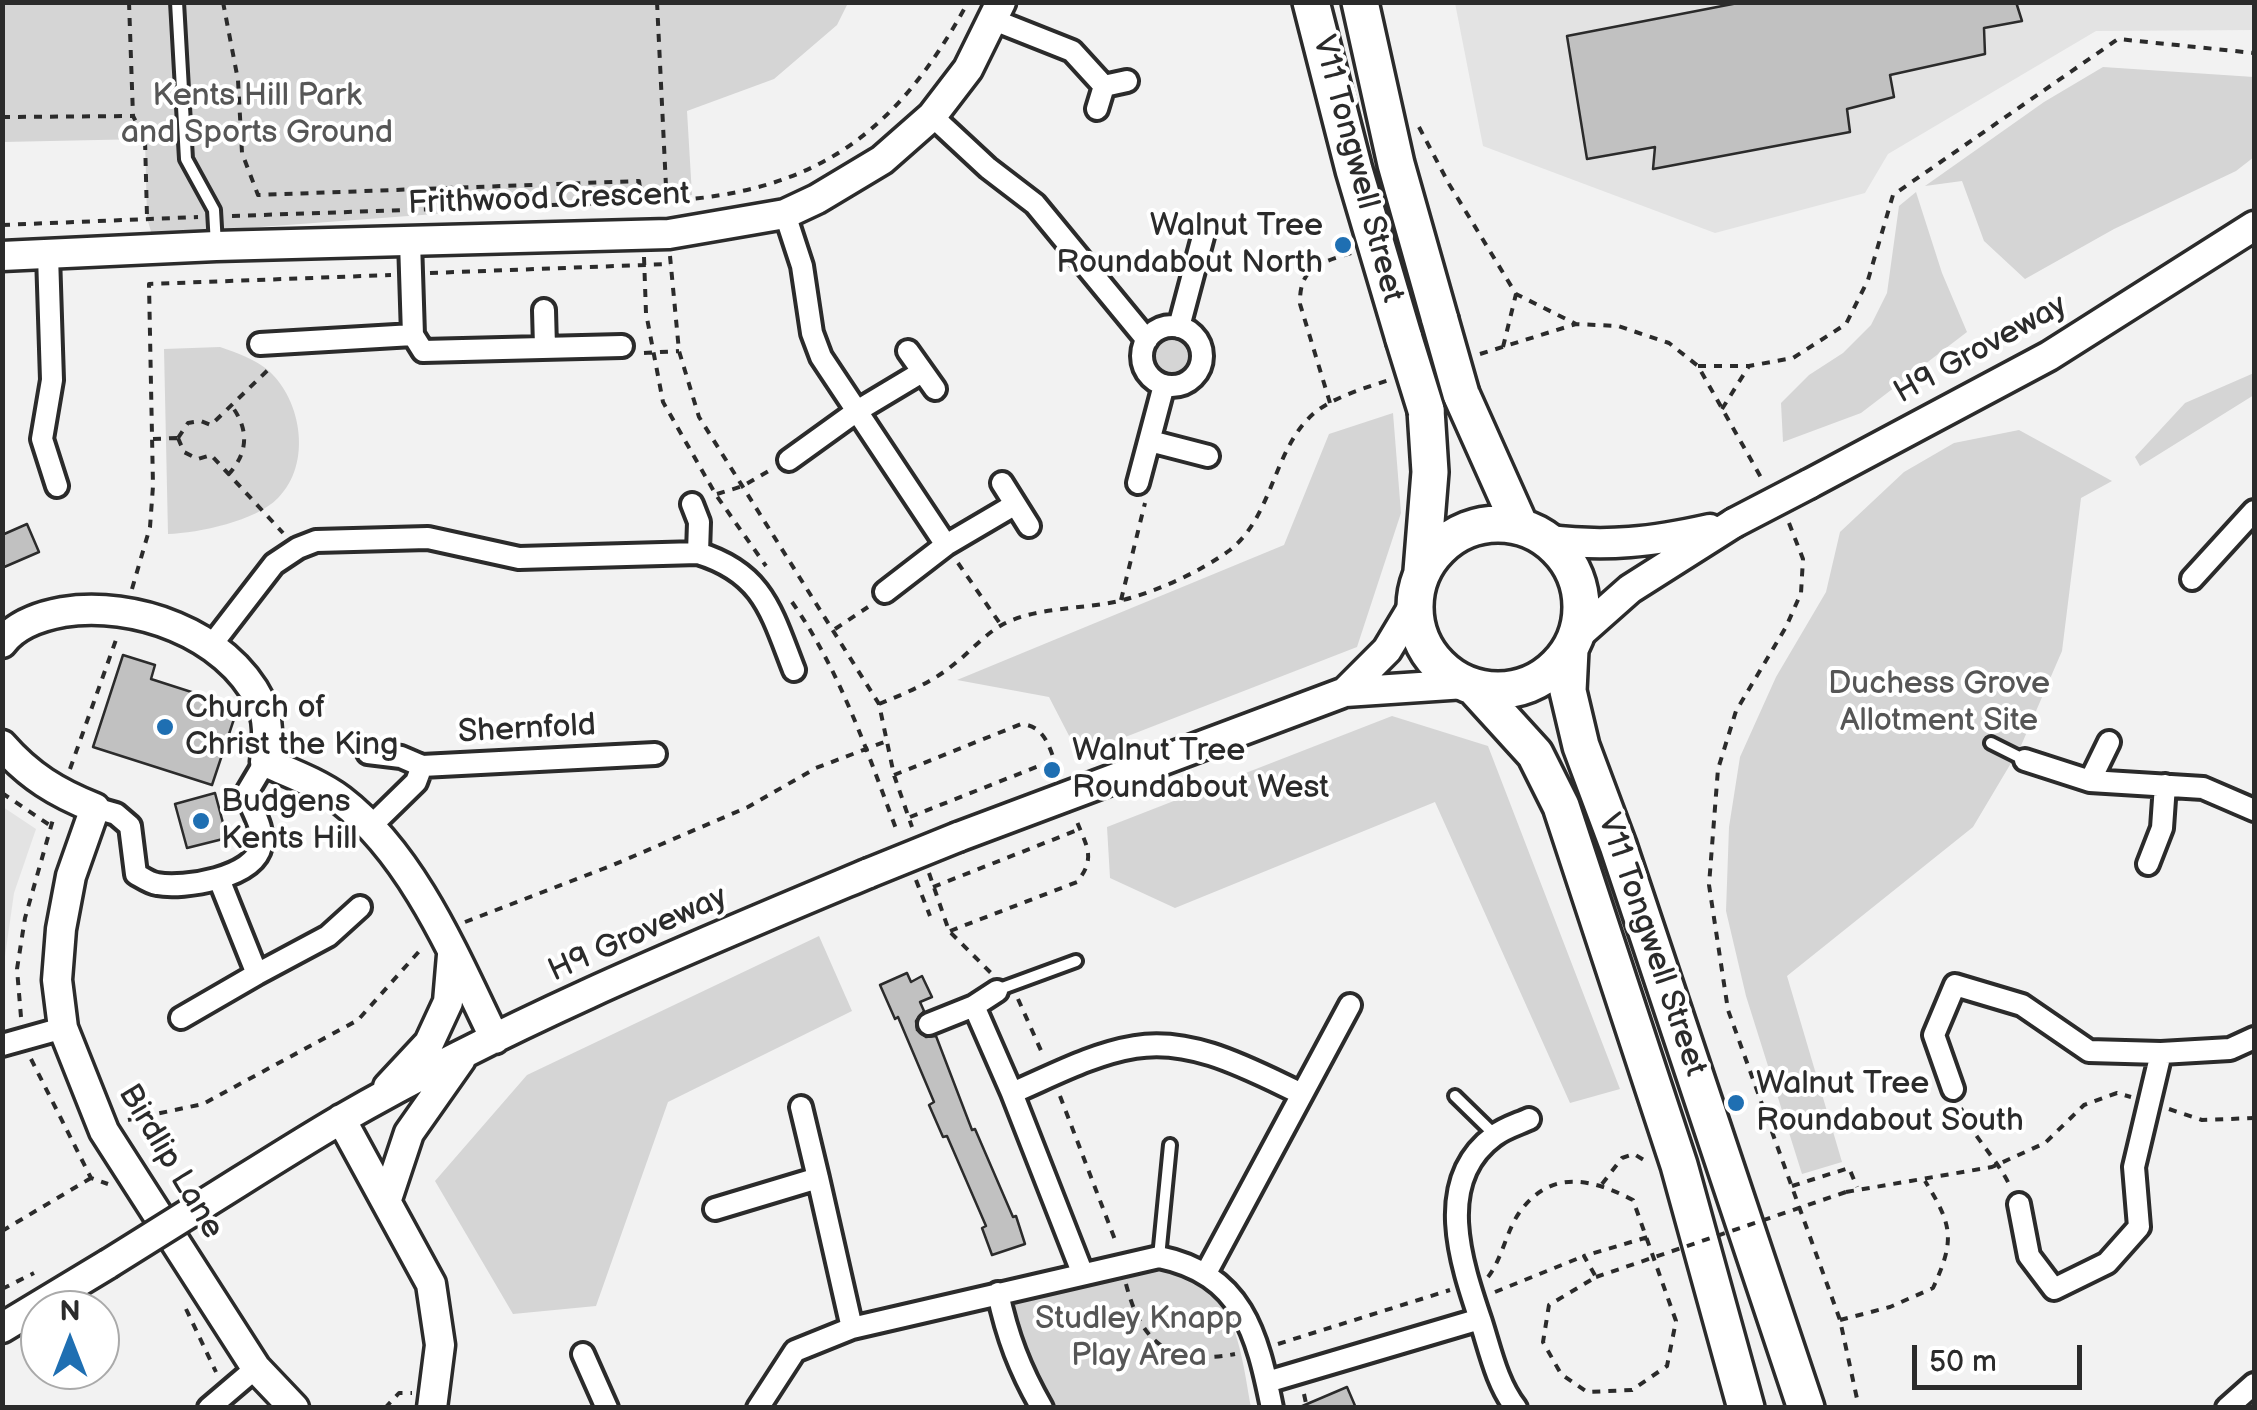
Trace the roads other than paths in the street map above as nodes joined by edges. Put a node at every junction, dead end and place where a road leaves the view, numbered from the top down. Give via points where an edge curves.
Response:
1 (177, 2) edge
2 (1311, 2) edge
3 (1360, 2) edge
4 (997, 11) edge
5 (1127, 82) dead end
6 (1104, 86) junction
7 (1097, 109) dead end
8 (932, 116) junction
9 (785, 214) junction
10 (2254, 226) edge
11 (1204, 229) dead end
12 (410, 241) junction
13 (216, 246) junction
14 (48, 255) junction
15 (2, 256) edge
16 (544, 310) dead end
17 (1179, 327) junction
18 (414, 335) junction
19 (1146, 340) junction
20 (260, 344) dead end
21 (294, 344) junction
22 (622, 346) road end
23 (545, 347) junction
24 (908, 351) dead end
25 (294, 367) dead end
26 (1164, 385) junction
27 (857, 411) junction
28 (1150, 440) junction
29 (1208, 456) dead end
30 (789, 460) road end
31 (1002, 483) dead end
32 (57, 486) dead end
33 (1142, 488) road end
34 (692, 504) road end
35 (1014, 504) junction
36 (2254, 511) edge
37 (1734, 523) junction
38 (1029, 526) dead end
39 (1534, 533) junction
40 (946, 545) junction
41 (698, 553) junction
42 (2192, 579) dead end
43 (1418, 588) junction
44 (885, 592) road end
45 (2, 643) edge
46 (1573, 643) junction
47 (210, 646) junction
48 (794, 670) dead end
49 (1469, 686) junction
50 (1345, 692) junction
51 (2109, 742) dead end
52 (1992, 743) dead end
53 (2, 745) edge
54 (368, 753) dead end
55 (654, 754) dead end
56 (2024, 760) joint
57 (265, 762) junction
58 (422, 766) junction
59 (2090, 780) junction
60 (2165, 785) junction
61 (95, 808) junction
62 (2254, 810) edge
63 (371, 826) junction
64 (2148, 864) dead end
65 (219, 879) junction
66 (360, 907) dead end
67 (452, 952) junction
68 (1076, 962) dead end
69 (257, 974) junction
70 (1004, 988) joint
71 (1350, 1004) dead end
72 (974, 1006) junction
73 (181, 1018) dead end
74 (929, 1024) dead end
75 (63, 1028) junction
76 (2254, 1038) edge
77 (495, 1040) junction
78 (2, 1045) edge
79 (2161, 1053) junction
80 (465, 1054) junction
81 (1953, 1090) road end
82 (1012, 1093) junction
83 (1302, 1094) junction
84 (1455, 1096) dead end
85 (374, 1102) junction
86 (800, 1107) dead end
87 (341, 1119) junction
88 (1529, 1119) dead end
89 (1494, 1135) junction
90 (1170, 1146) dead end
91 (818, 1178) junction
92 (388, 1199) junction
93 (2019, 1204) road end
94 (715, 1209) dead end
95 (1160, 1257) junction
96 (1082, 1272) junction
97 (1206, 1273) junction
98 (998, 1293) junction
99 (1474, 1301) junction
100 (2, 1328) edge
101 (852, 1328) junction
102 (583, 1354) dead end
103 (256, 1368) junction
104 (1267, 1382) junction
105 (2254, 1384) edge
106 (208, 1408) edge
107 (294, 1408) edge
108 (432, 1408) edge
109 (607, 1408) edge
110 (758, 1408) edge
111 (1042, 1408) edge
112 (1272, 1408) edge
113 (1516, 1408) edge
114 (1746, 1408) edge
115 (1806, 1408) edge
116 (2227, 1408) edge

1 - 13 lane via 186,159 215,217
2 - 43 highway, V11 Tongwell Street, bridge via 1426,410 1430,472
3 - 39 highway, V11 Tongwell Street, bridge via 1396,164 1461,394
4 - 6 street via 1072,52
4 - 8 street, Frithwood Crescent via 968,69
5 - 6 street
6 - 7 street
8 - 9 street, Frithwood Crescent via 882,160
8 - 19 street via 1035,204
9 - 12 street, Frithwood Crescent via 656,235
9 - 27 street via 802,266 812,333
10 - 37 street, H9 Groveway, bridge via 2049,356
11 - 17 street
12 - 13 street, Frithwood Crescent
12 - 18 street
13 - 14 street, Frithwood Crescent
14 - 15 street, Frithwood Crescent
14 - 32 street via 52,380 42,439
16 - 23 street
17 - 19 street via 1161,328
17 - 26 street via 1200,345 1201,364 1191,379
18 - 21 street
18 - 23 street via 423,351
19 - 26 street via 1144,367
20 - 21 street
21 - 25 street
22 - 23 street
24 - 27 street via 929,380
26 - 28 street
27 - 30 street
27 - 40 street
28 - 29 street
28 - 33 street
31 - 35 street
34 - 41 street
35 - 38 street
35 - 40 street
36 - 42 street
37 - 39 street, H9 Groveway via 1611,546
37 - 46 street, H9 Groveway via 1630,588
39 - 43 highway via 1490,524 1462,532 1438,548
39 - 46 highway via 1567,560 1578,583 1582,610
40 - 44 street
41 - 47 street via 519,558 428,538 316,540 274,564
41 - 48 street via 753,581
43 - 49 highway via 1420,637 1438,665
43 - 50 street, H9 Groveway via 1387,650
45 - 47 street via 41,616 91,608 170,624
46 - 49 highway via 1544,676 1510,690
46 - 115 highway, V11 Tongwell Street via 1568,691 1582,746
47 - 57 street via 243,674 262,704
49 - 50 street, H9 Groveway
49 - 114 highway, V11 Tongwell Street via 1535,754 1561,806 1679,1165
50 - 77 street, H9 Groveway, bridge via 869,872
51 - 59 street
52 - 56 lane
53 - 61 street via 22,768
54 - 58 street
55 - 58 street, Shernfold
56 - 59 street
57 - 63 street via 338,798
57 - 65 street via 246,794 262,846 254,860
58 - 63 street, Shernfold via 416,782
59 - 60 street
60 - 62 street via 2203,788
60 - 64 street via 2162,828
61 - 65 street via 130,826 136,874 153,884
61 - 75 street, Birdlip Lane via 61,928 57,980
63 - 67 street
65 - 69 street
66 - 69 street via 328,936
67 - 77 street
67 - 85 street via 448,1002 429,1043
68 - 70 lane
69 - 73 street
70 - 72 street
71 - 83 street
72 - 74 street
72 - 82 street
75 - 78 street
75 - 103 street, Birdlip Lane via 104,1131
76 - 79 street via 2230,1049
77 - 80 street, H9 Groveway
79 - 81 street via 2088,1051 2022,1004 1954,985 1934,1035
79 - 93 street via 2134,1167 2139,1227 2106,1263 2054,1289 2029,1256
80 - 85 street, H9 Groveway
80 - 92 street via 409,1133
82 - 83 street via 1138,1046 1207,1053
82 - 96 street
83 - 97 street
84 - 89 lane
85 - 87 street, H9 Groveway
86 - 91 street
87 - 92 street
87 - 100 street, H9 Groveway, bridge
88 - 89 street
89 - 99 street via 1463,1176 1454,1224
90 - 95 lane
91 - 94 street
91 - 101 street
92 - 108 street via 431,1284 440,1345
95 - 96 street
95 - 97 street
96 - 98 street
97 - 104 street via 1239,1302
98 - 101 street
98 - 111 street via 1019,1368
99 - 104 street
99 - 113 street
101 - 110 street via 795,1351
102 - 109 street
103 - 106 street
103 - 107 street, Birdlip Lane
104 - 112 street
105 - 116 street

